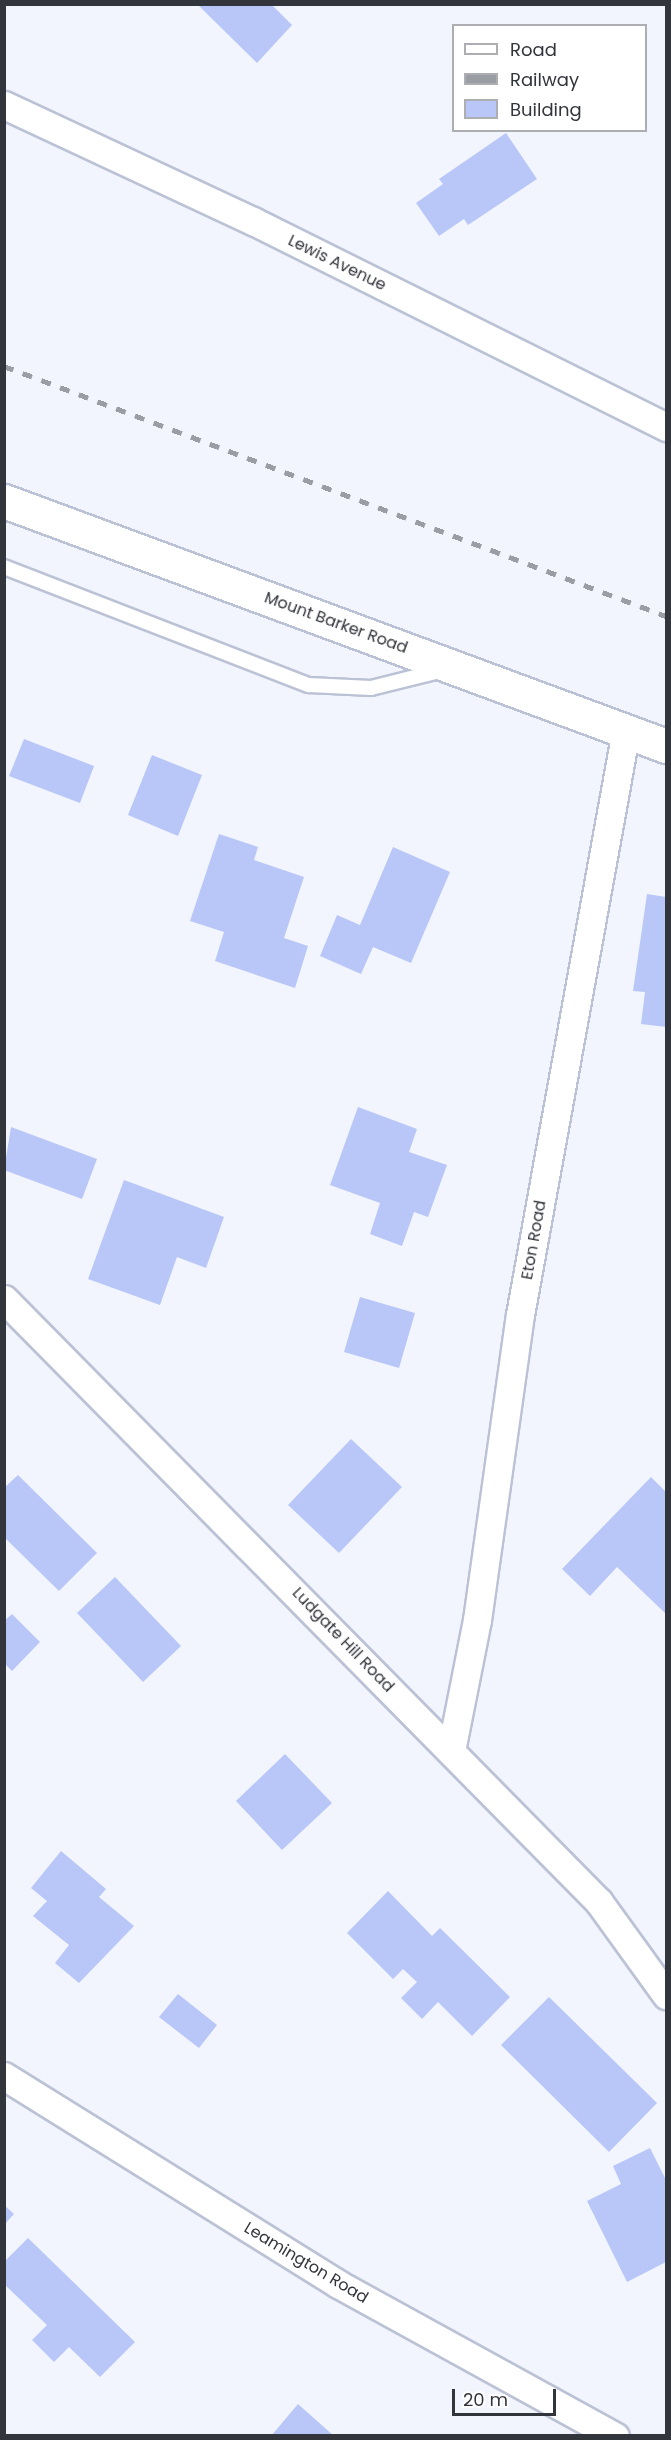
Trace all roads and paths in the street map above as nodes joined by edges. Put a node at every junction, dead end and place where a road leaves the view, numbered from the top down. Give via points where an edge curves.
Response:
1 (4, 105) edge
2 (666, 427) edge
3 (4, 501) edge
4 (4, 567) edge
5 (455, 667) junction
6 (627, 730) junction
7 (666, 746) edge
8 (4, 1299) edge
9 (451, 1751) junction
10 (666, 1995) edge
11 (4, 2076) edge
12 (615, 2436) edge

1 - 2 street, Lewis Avenue via 253,221
3 - 5 main road, Mount Barker Road
4 - 5 lane via 309,685 371,688
5 - 6 main road, Mount Barker Road
6 - 7 main road, Mount Barker Road
6 - 9 street, Eton Road via 520,1315 477,1620
8 - 9 street, Ludgate Hill Road
9 - 10 street, Ludgate Hill Road via 599,1902
11 - 12 street, Leamington Road via 338,2284

